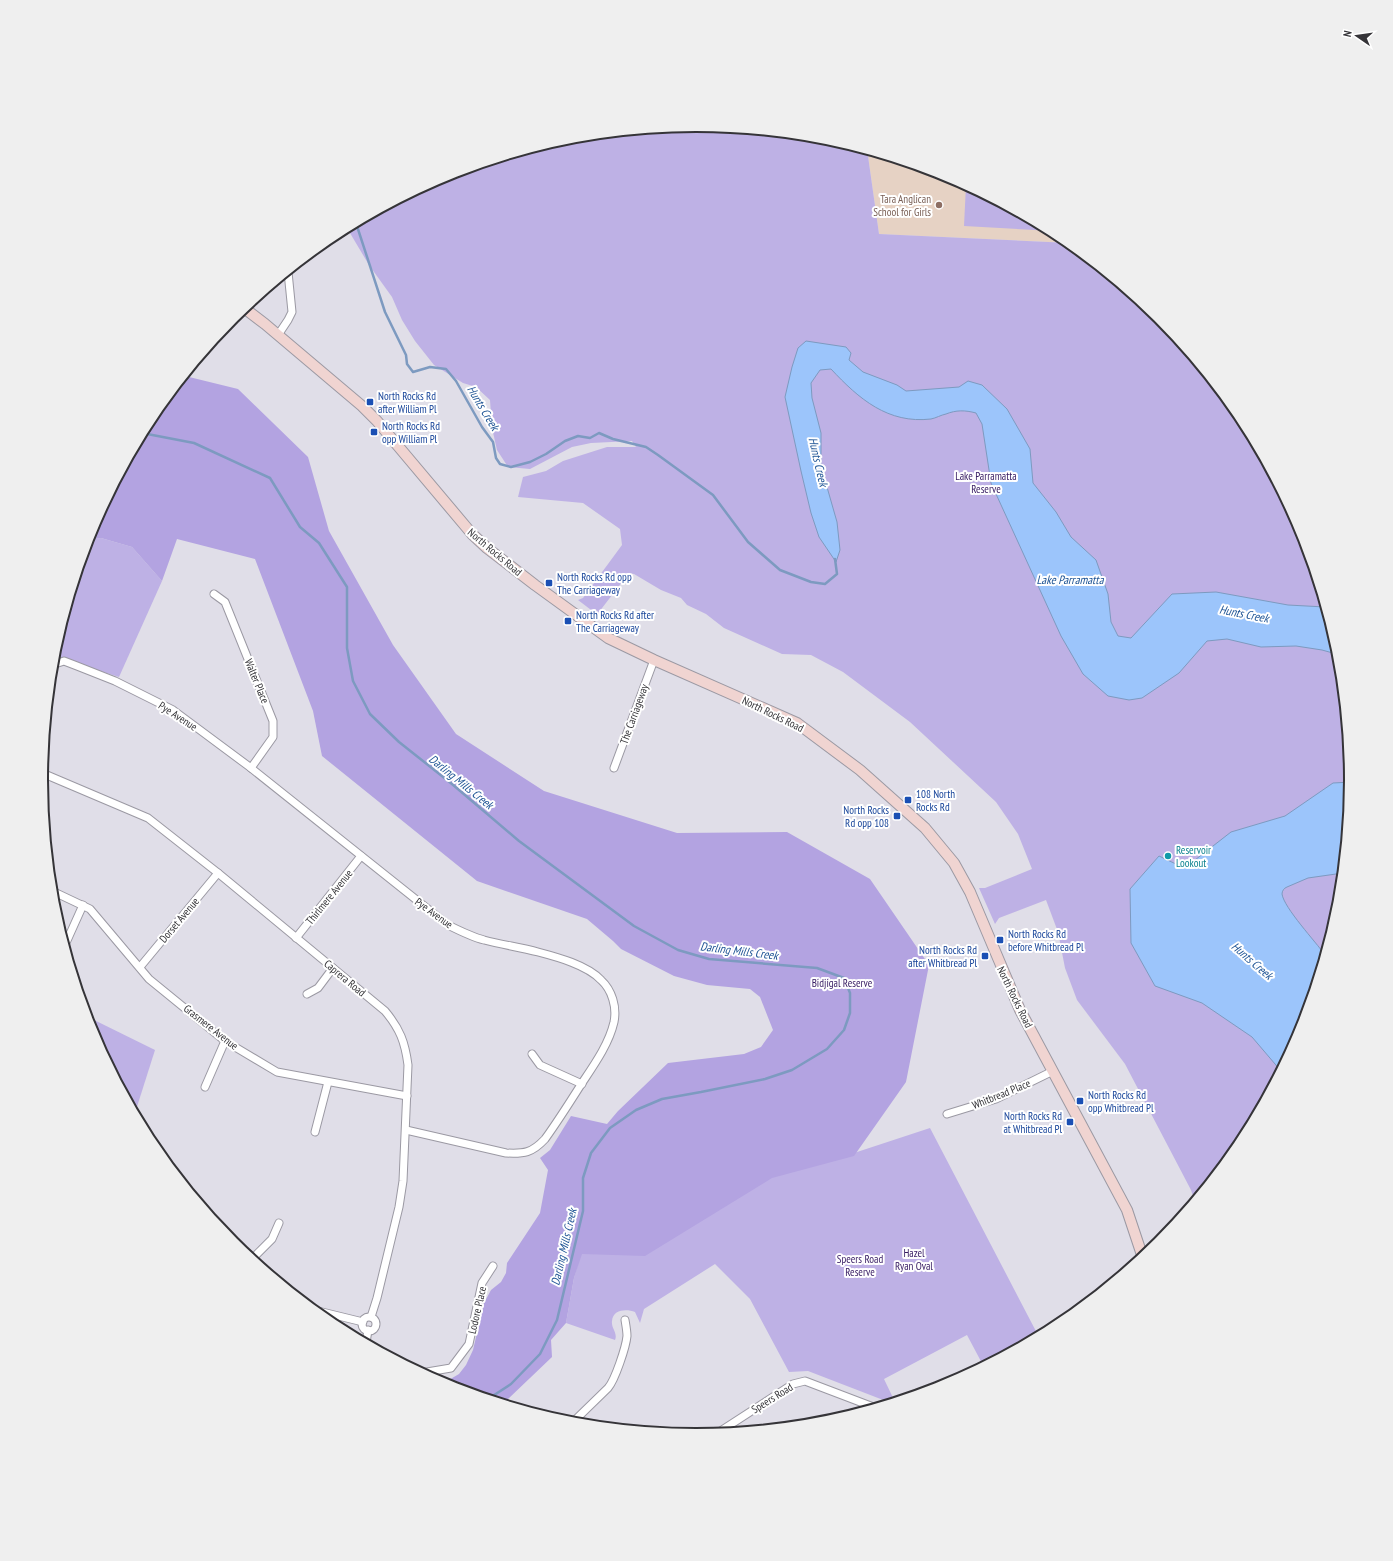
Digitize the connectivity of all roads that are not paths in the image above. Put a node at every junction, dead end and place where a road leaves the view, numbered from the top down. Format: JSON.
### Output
{"nodes":[{"id":1,"x":289,"y":277,"type":"edge"},
{"id":2,"x":249,"y":312,"type":"edge"},
{"id":3,"x":278,"y":334,"type":"junction"},
{"id":4,"x":214,"y":594,"type":"dead end"},
{"id":5,"x":654,"y":660,"type":"junction"},
{"id":6,"x":59,"y":663,"type":"edge"},
{"id":7,"x":251,"y":768,"type":"junction"},
{"id":8,"x":614,"y":768,"type":"dead end"},
{"id":9,"x":48,"y":776,"type":"edge"},
{"id":10,"x":361,"y":856,"type":"junction"},
{"id":11,"x":218,"y":873,"type":"junction"},
{"id":12,"x":58,"y":894,"type":"edge"},
{"id":13,"x":83,"y":905,"type":"junction"},
{"id":14,"x":296,"y":938,"type":"junction"},
{"id":15,"x":68,"y":939,"type":"edge"},
{"id":16,"x":140,"y":967,"type":"junction"},
{"id":17,"x":334,"y":968,"type":"junction"},
{"id":18,"x":307,"y":994,"type":"dead end"},
{"id":19,"x":225,"y":1041,"type":"junction"},
{"id":20,"x":532,"y":1054,"type":"dead end"},
{"id":21,"x":1054,"y":1071,"type":"junction"},
{"id":22,"x":328,"y":1082,"type":"junction"},
{"id":23,"x":582,"y":1084,"type":"junction"},
{"id":24,"x":205,"y":1087,"type":"dead end"},
{"id":25,"x":407,"y":1096,"type":"junction"},
{"id":26,"x":947,"y":1114,"type":"dead end"},
{"id":27,"x":406,"y":1130,"type":"junction"},
{"id":28,"x":315,"y":1132,"type":"dead end"},
{"id":29,"x":279,"y":1223,"type":"dead end"},
{"id":30,"x":1141,"y":1252,"type":"edge"},
{"id":31,"x":256,"y":1255,"type":"edge"},
{"id":32,"x":492,"y":1266,"type":"dead end"},
{"id":33,"x":327,"y":1313,"type":"edge"},
{"id":34,"x":371,"y":1317,"type":"junction"},
{"id":35,"x":625,"y":1320,"type":"dead end"},
{"id":36,"x":363,"y":1322,"type":"junction"},
{"id":37,"x":368,"y":1330,"type":"junction"},
{"id":38,"x":367,"y":1339,"type":"edge"},
{"id":39,"x":430,"y":1371,"type":"edge"},
{"id":40,"x":869,"y":1405,"type":"edge"},
{"id":41,"x":577,"y":1418,"type":"edge"},
{"id":42,"x":725,"y":1428,"type":"edge"}],
"edges":[{"from":1,"to":3,"type":"street"},
{"from":2,"to":3,"type":"main road","name":"North Rocks Road"},
{"from":3,"to":5,"type":"main road","name":"North Rocks Road"},
{"from":4,"to":7,"type":"street","name":"Walter Place"},
{"from":5,"to":8,"type":"street","name":"The Carriageway"},
{"from":5,"to":21,"type":"main road","name":"North Rocks Road"},
{"from":6,"to":7,"type":"street","name":"Pye Avenue"},
{"from":7,"to":10,"type":"street","name":"Pye Avenue"},
{"from":9,"to":11,"type":"street","name":"Caprera Road"},
{"from":10,"to":14,"type":"street","name":"Thirlmere Avenue"},
{"from":10,"to":23,"type":"street","name":"Pye Avenue"},
{"from":11,"to":14,"type":"street","name":"Caprera Road"},
{"from":11,"to":16,"type":"street","name":"Dorset Avenue"},
{"from":12,"to":13,"type":"street","name":"Grasmere Avenue"},
{"from":13,"to":15,"type":"street"},
{"from":13,"to":16,"type":"street","name":"Grasmere Avenue"},
{"from":14,"to":17,"type":"street","name":"Caprera Road"},
{"from":16,"to":19,"type":"street","name":"Grasmere Avenue"},
{"from":17,"to":18,"type":"street"},
{"from":17,"to":25,"type":"street","name":"Caprera Road"},
{"from":19,"to":22,"type":"street","name":"Grasmere Avenue"},
{"from":19,"to":24,"type":"street"},
{"from":20,"to":23,"type":"street"},
{"from":21,"to":26,"type":"street","name":"Whitbread Place"},
{"from":21,"to":30,"type":"main road","name":"North Rocks Road"},
{"from":22,"to":25,"type":"street","name":"Grasmere Avenue"},
{"from":22,"to":28,"type":"street"},
{"from":23,"to":27,"type":"street","name":"Pye Avenue"},
{"from":25,"to":27,"type":"street","name":"Caprera Road"},
{"from":27,"to":34,"type":"street","name":"Caprera Road"},
{"from":29,"to":31,"type":"street"},
{"from":32,"to":39,"type":"street","name":"Lodore Place"},
{"from":33,"to":36,"type":"street"},
{"from":34,"to":36,"type":"street"},
{"from":34,"to":37,"type":"street"},
{"from":35,"to":41,"type":"street"},
{"from":36,"to":37,"type":"street"},
{"from":37,"to":38,"type":"street"},
{"from":40,"to":42,"type":"street","name":"Speers Road"}]}
